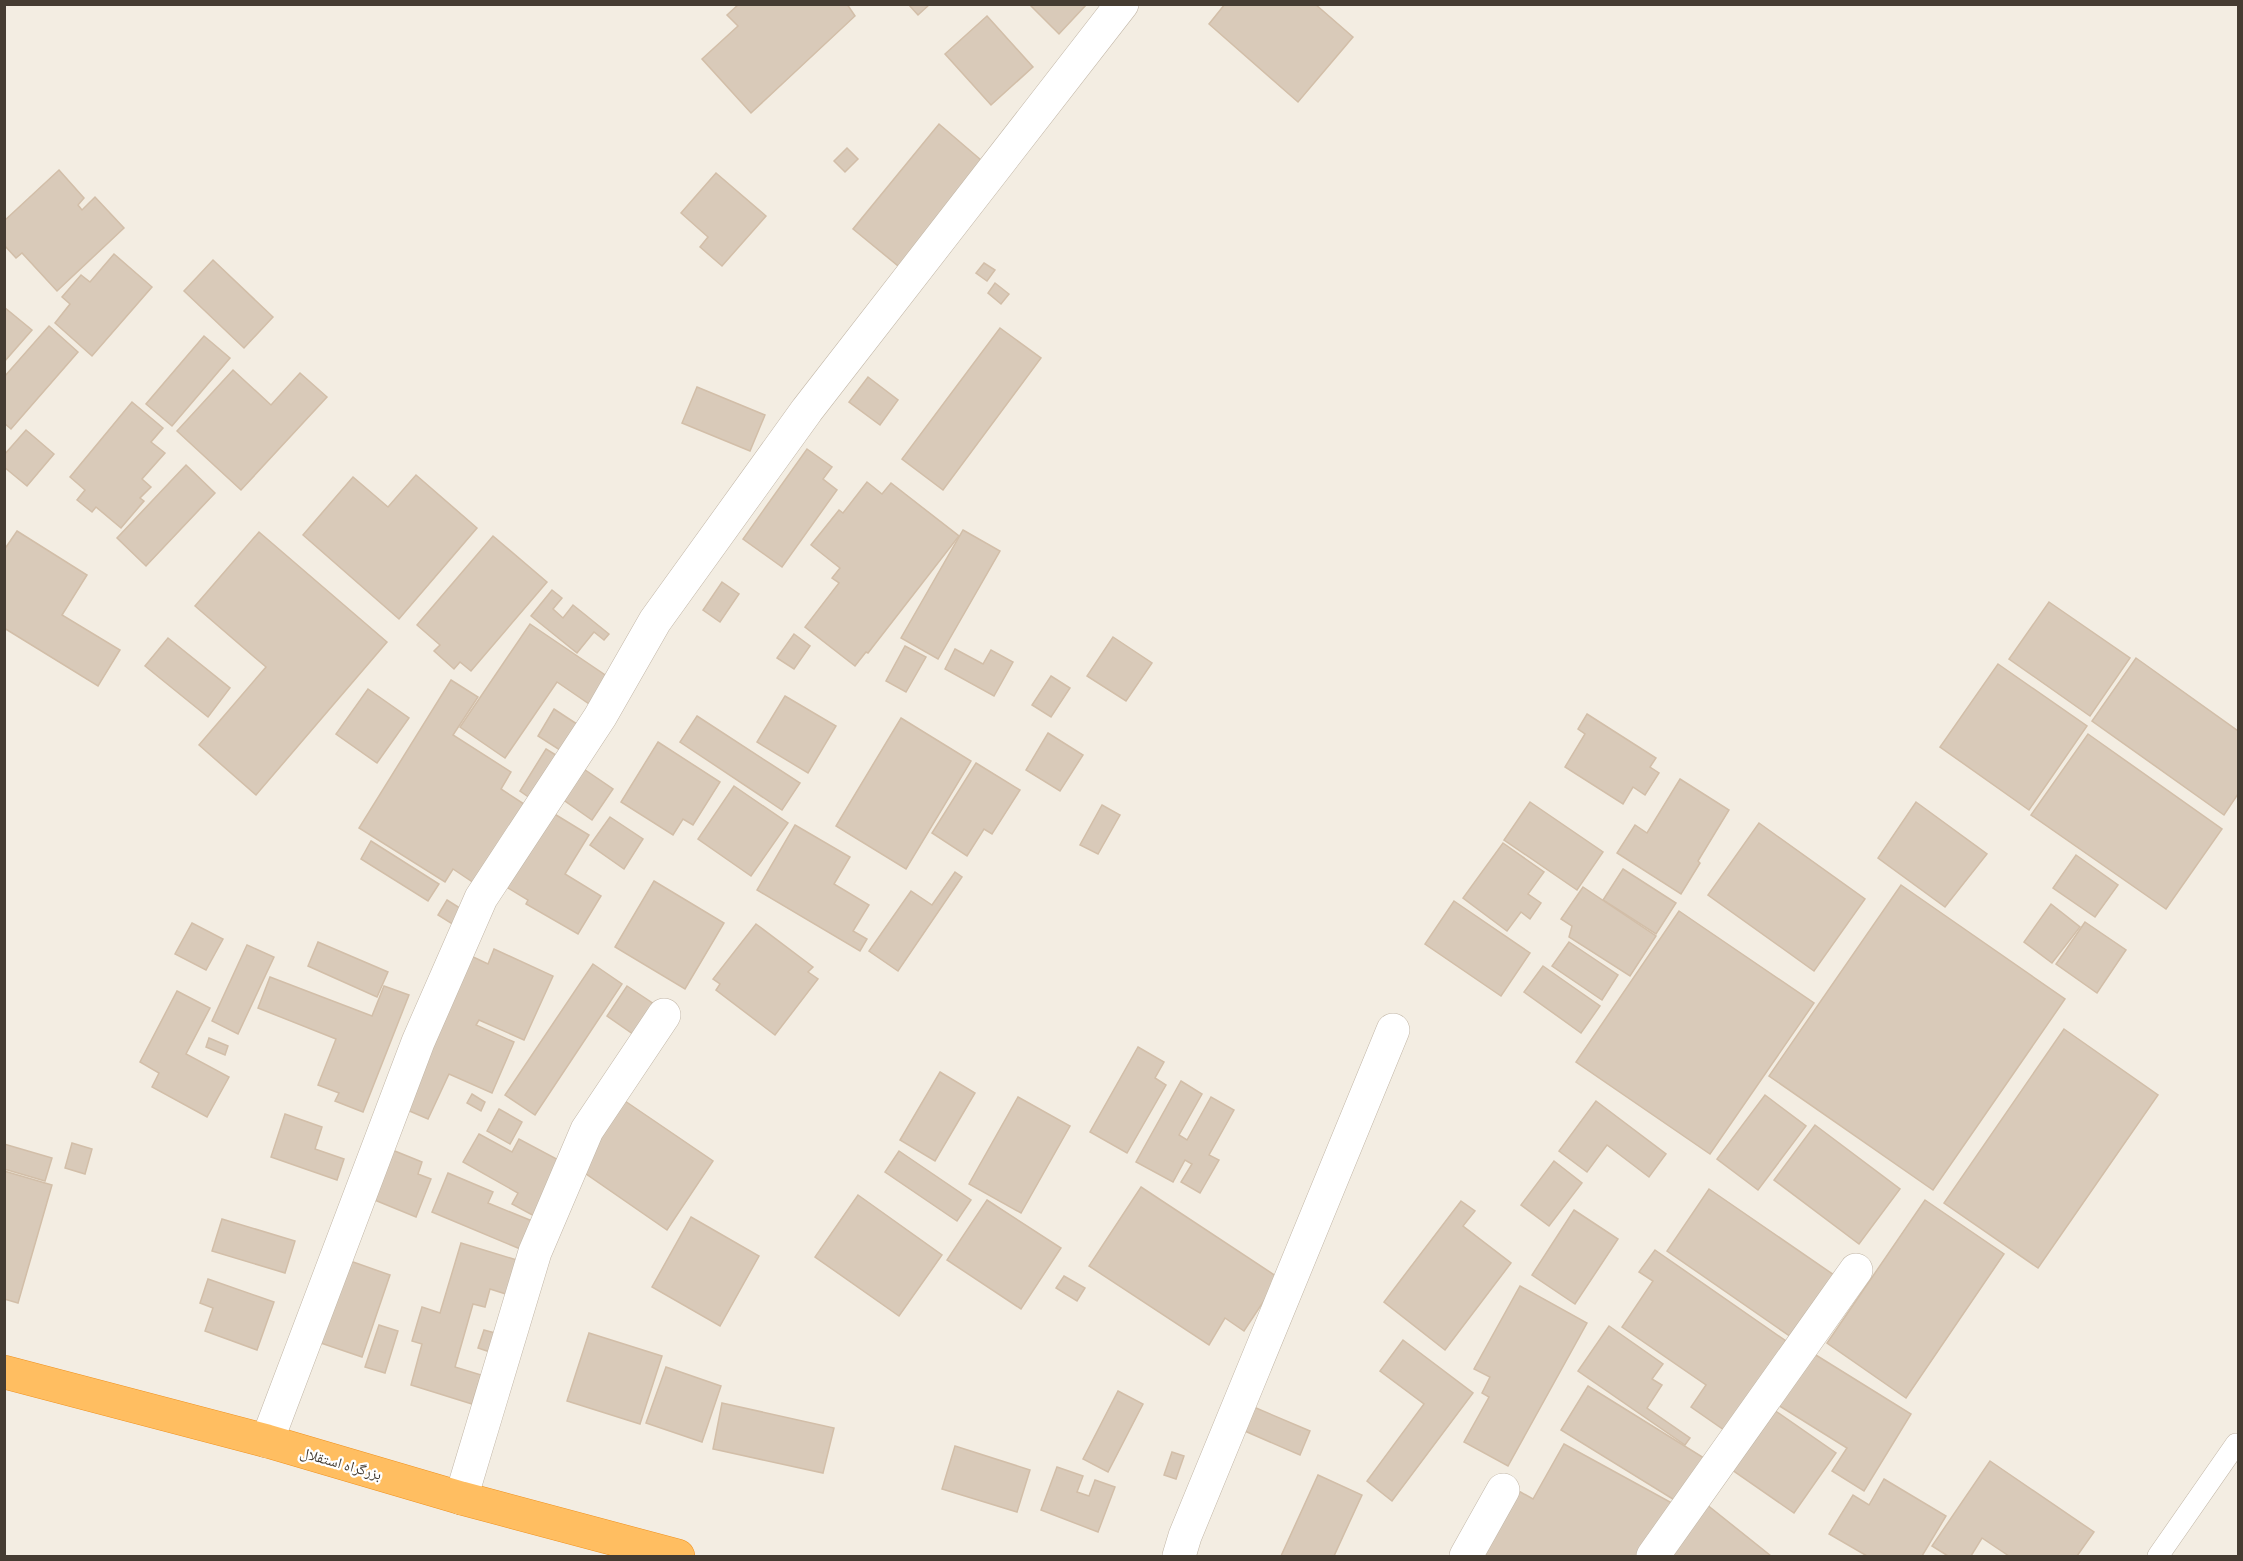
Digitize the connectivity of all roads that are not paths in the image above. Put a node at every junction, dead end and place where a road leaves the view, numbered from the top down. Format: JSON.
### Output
{"nodes":[{"id":1,"x":1122,"y":4,"type":"edge"},
{"id":2,"x":664,"y":1015,"type":"dead end"},
{"id":3,"x":1393,"y":1030,"type":"dead end"},
{"id":4,"x":1856,"y":1270,"type":"dead end"},
{"id":5,"x":4,"y":1372,"type":"edge"},
{"id":6,"x":267,"y":1442,"type":"junction"},
{"id":7,"x":2238,"y":1445,"type":"edge"},
{"id":8,"x":1503,"y":1490,"type":"dead end"},
{"id":9,"x":461,"y":1498,"type":"junction"},
{"id":10,"x":678,"y":1557,"type":"edge"},
{"id":11,"x":1179,"y":1557,"type":"edge"},
{"id":12,"x":1466,"y":1557,"type":"edge"},
{"id":13,"x":1653,"y":1557,"type":"edge"},
{"id":14,"x":2158,"y":1557,"type":"edge"}],
"edges":[{"from":1,"to":6,"type":"street"},
{"from":2,"to":9,"type":"street"},
{"from":3,"to":11,"type":"street"},
{"from":4,"to":13,"type":"street"},
{"from":5,"to":6,"type":"highway","name":"بزرگراه استقلال"},
{"from":6,"to":9,"type":"highway","name":"بزرگراه استقلال"},
{"from":7,"to":14,"type":"lane"},
{"from":8,"to":12,"type":"street"},
{"from":9,"to":10,"type":"highway","name":"بزرگراه استقلال"}]}
